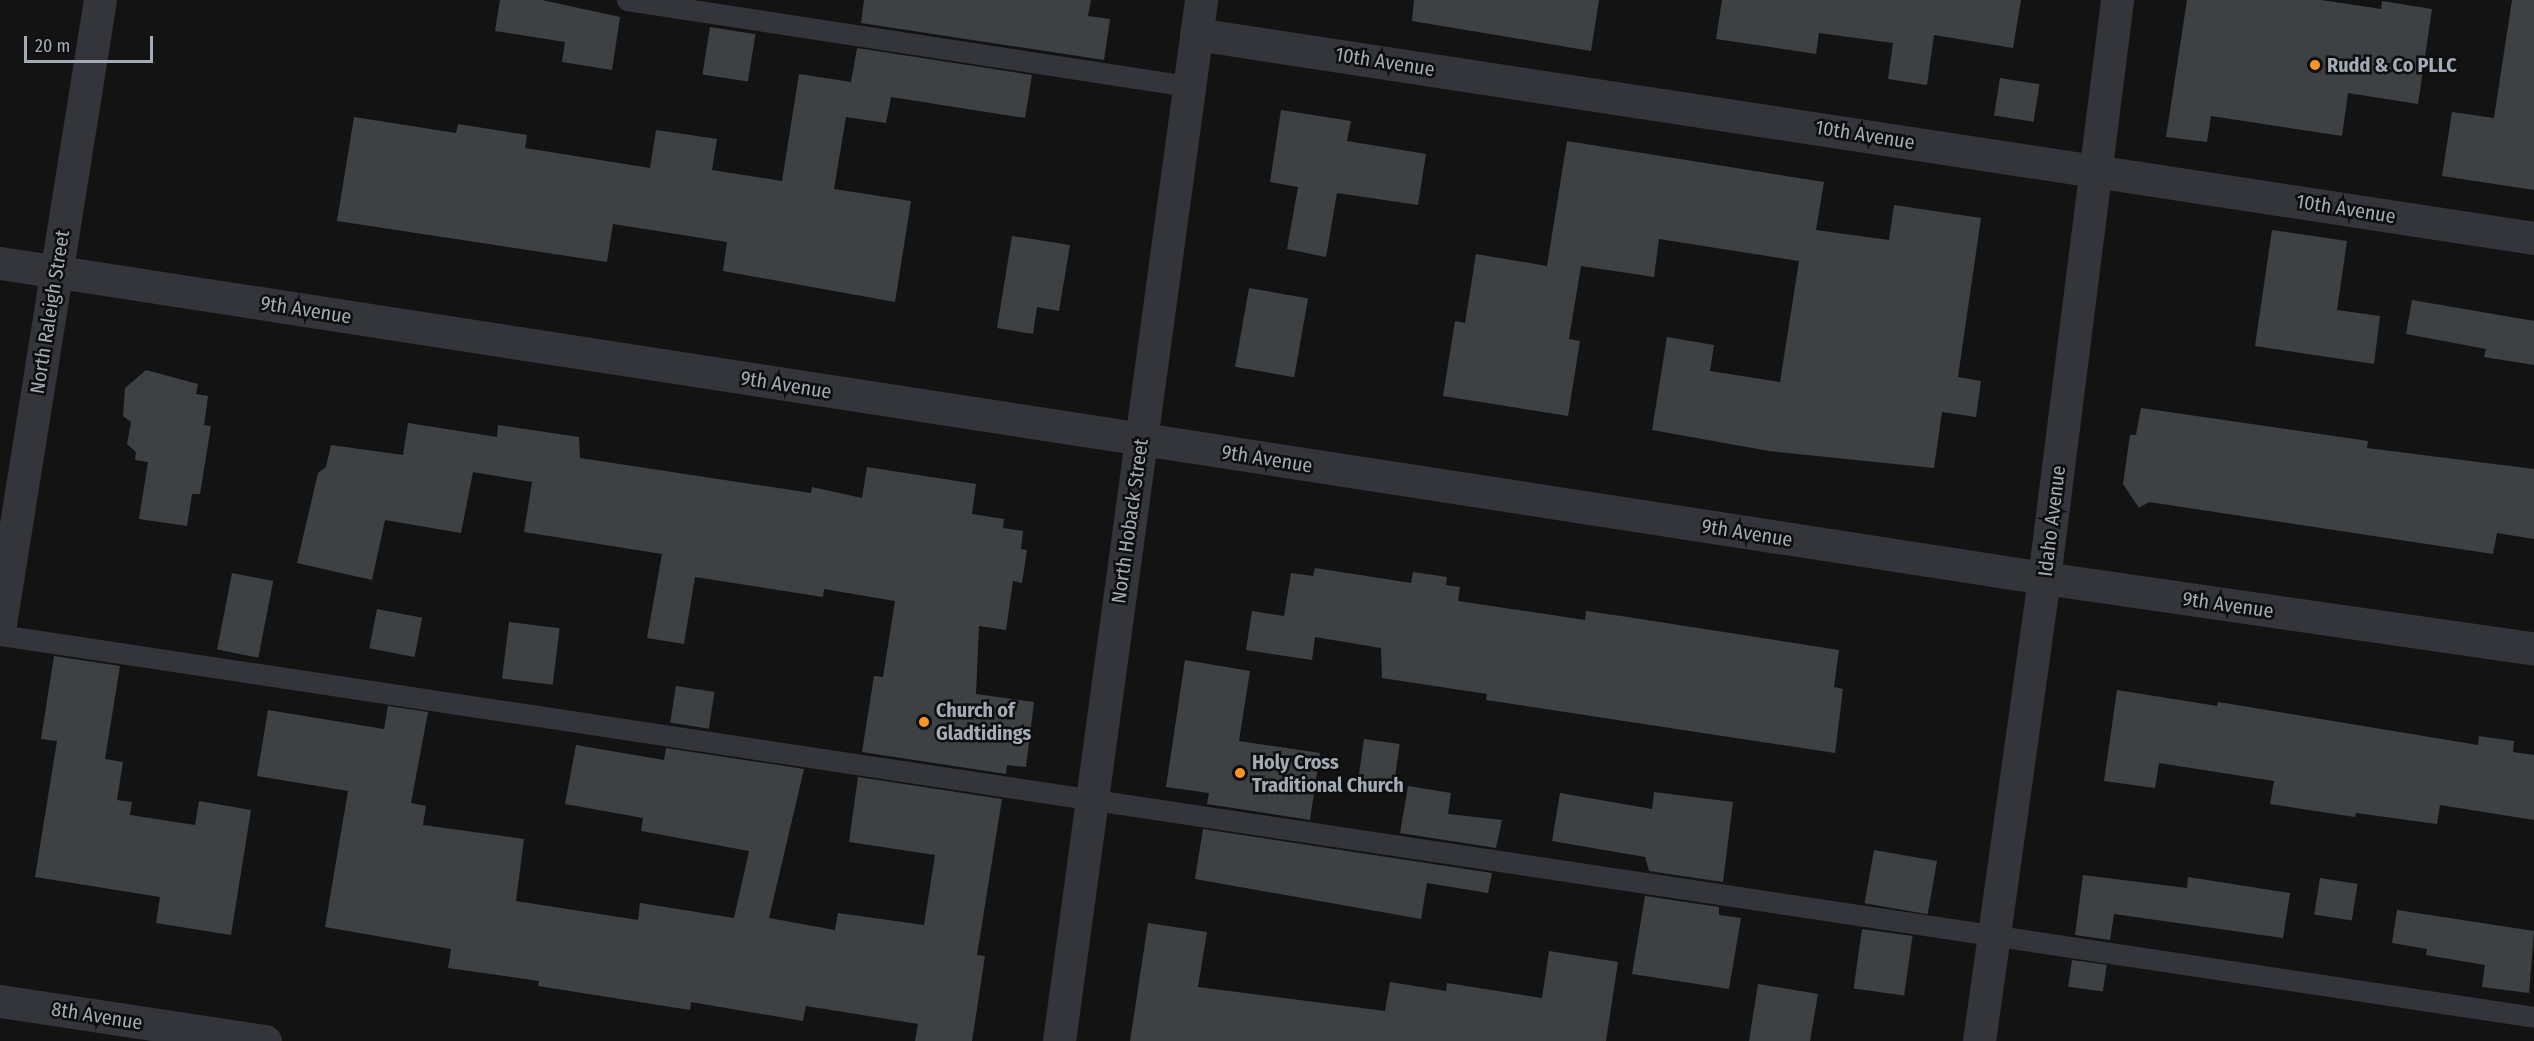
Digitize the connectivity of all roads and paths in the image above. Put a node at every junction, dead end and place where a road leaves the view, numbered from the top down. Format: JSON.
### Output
{"nodes":[{"id":1,"x":100,"y":0,"type":"edge"},
{"id":2,"x":627,"y":0,"type":"edge"},
{"id":3,"x":1201,"y":0,"type":"edge"},
{"id":4,"x":2116,"y":0,"type":"edge"},
{"id":5,"x":1196,"y":34,"type":"junction"},
{"id":6,"x":1188,"y":86,"type":"junction"},
{"id":7,"x":2097,"y":171,"type":"junction"},
{"id":8,"x":2534,"y":238,"type":"edge"},
{"id":9,"x":0,"y":263,"type":"edge"},
{"id":10,"x":57,"y":272,"type":"junction"},
{"id":11,"x":1141,"y":440,"type":"junction"},
{"id":12,"x":2044,"y":578,"type":"junction"},
{"id":13,"x":0,"y":624,"type":"edge"},
{"id":14,"x":0,"y":635,"type":"edge"},
{"id":15,"x":2534,"y":649,"type":"edge"},
{"id":16,"x":1091,"y":803,"type":"junction"},
{"id":17,"x":1994,"y":939,"type":"junction"},
{"id":18,"x":0,"y":1001,"type":"edge"},
{"id":19,"x":2534,"y":1017,"type":"edge"},
{"id":20,"x":265,"y":1041,"type":"edge"},
{"id":21,"x":1059,"y":1041,"type":"edge"},
{"id":22,"x":1979,"y":1041,"type":"edge"}],
"edges":[{"from":1,"to":10,"type":"street","name":"North Raleigh Street"},
{"from":2,"to":6,"type":"lane"},
{"from":3,"to":5,"type":"street","name":"North Hoback Street"},
{"from":4,"to":7,"type":"street","name":"Idaho Avenue"},
{"from":5,"to":6,"type":"street","name":"North Hoback Street"},
{"from":5,"to":7,"type":"street","name":"10th Avenue"},
{"from":6,"to":11,"type":"street","name":"North Hoback Street"},
{"from":7,"to":8,"type":"street","name":"10th Avenue"},
{"from":7,"to":12,"type":"street","name":"Idaho Avenue"},
{"from":9,"to":10,"type":"street","name":"9th Avenue"},
{"from":10,"to":11,"type":"street","name":"9th Avenue"},
{"from":10,"to":13,"type":"street","name":"North Raleigh Street"},
{"from":11,"to":12,"type":"street","name":"9th Avenue"},
{"from":11,"to":16,"type":"street","name":"North Hoback Street"},
{"from":12,"to":15,"type":"street","name":"9th Avenue"},
{"from":12,"to":17,"type":"street","name":"Idaho Avenue"},
{"from":14,"to":16,"type":"lane"},
{"from":16,"to":17,"type":"lane"},
{"from":16,"to":21,"type":"street","name":"North Hoback Street"},
{"from":17,"to":19,"type":"lane"},
{"from":17,"to":22,"type":"street","name":"Idaho Avenue"},
{"from":18,"to":20,"type":"street","name":"8th Avenue"}]}
